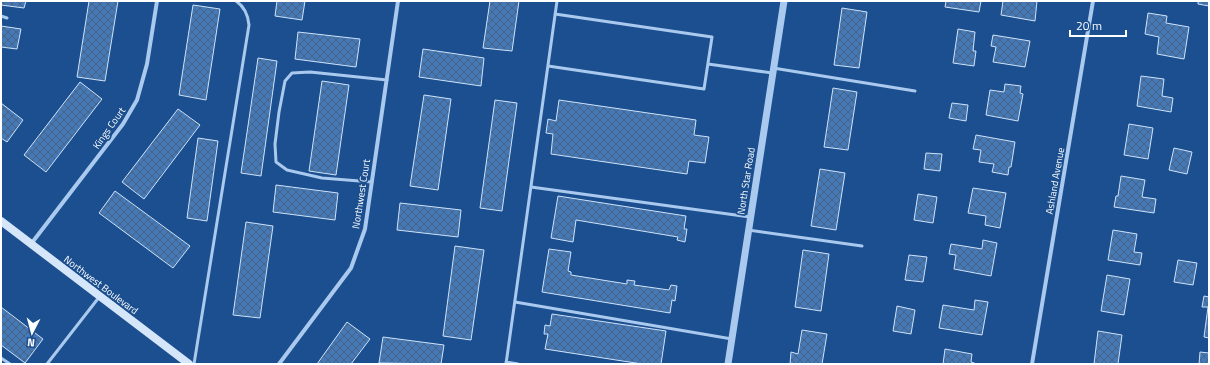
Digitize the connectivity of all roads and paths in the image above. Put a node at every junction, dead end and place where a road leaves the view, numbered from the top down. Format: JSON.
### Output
{"nodes":[{"id":1,"x":157,"y":1,"type":"edge"},
{"id":2,"x":236,"y":1,"type":"edge"},
{"id":3,"x":398,"y":1,"type":"edge"},
{"id":4,"x":557,"y":1,"type":"edge"},
{"id":5,"x":784,"y":1,"type":"edge"},
{"id":6,"x":1093,"y":1,"type":"edge"},
{"id":7,"x":556,"y":14,"type":"junction"},
{"id":8,"x":1,"y":16,"type":"edge"},
{"id":9,"x":8,"y":18,"type":"dead end"},
{"id":10,"x":708,"y":64,"type":"junction"},
{"id":11,"x":548,"y":66,"type":"junction"},
{"id":12,"x":773,"y":70,"type":"junction"},
{"id":13,"x":387,"y":80,"type":"junction"},
{"id":14,"x":915,"y":91,"type":"dead end"},
{"id":15,"x":372,"y":182,"type":"junction"},
{"id":16,"x":531,"y":187,"type":"junction"},
{"id":17,"x":750,"y":217,"type":"junction"},
{"id":18,"x":1,"y":221,"type":"edge"},
{"id":19,"x":748,"y":230,"type":"junction"},
{"id":20,"x":31,"y":244,"type":"junction"},
{"id":21,"x":862,"y":246,"type":"dead end"},
{"id":22,"x":100,"y":296,"type":"junction"},
{"id":23,"x":515,"y":302,"type":"junction"},
{"id":24,"x":732,"y":339,"type":"junction"},
{"id":25,"x":1,"y":358,"type":"edge"},
{"id":26,"x":185,"y":363,"type":"edge"},
{"id":27,"x":506,"y":363,"type":"edge"},
{"id":28,"x":10,"y":364,"type":"edge"},
{"id":29,"x":46,"y":364,"type":"edge"},
{"id":30,"x":194,"y":364,"type":"edge"},
{"id":31,"x":279,"y":364,"type":"edge"},
{"id":32,"x":518,"y":364,"type":"edge"},
{"id":33,"x":728,"y":364,"type":"edge"},
{"id":34,"x":1032,"y":364,"type":"edge"}],
"edges":[{"from":1,"to":20,"type":"street","name":"Kings Court"},
{"from":2,"to":30,"type":"lane"},
{"from":3,"to":13,"type":"street","name":"Northwest Court"},
{"from":4,"to":7,"type":"lane"},
{"from":5,"to":12,"type":"street","name":"North Star Road"},
{"from":6,"to":34,"type":"street","name":"Ashland Avenue"},
{"from":7,"to":10,"type":"lane"},
{"from":7,"to":11,"type":"lane"},
{"from":8,"to":9,"type":"lane"},
{"from":10,"to":11,"type":"lane"},
{"from":10,"to":12,"type":"lane"},
{"from":11,"to":16,"type":"lane"},
{"from":12,"to":14,"type":"lane"},
{"from":12,"to":17,"type":"street","name":"North Star Road"},
{"from":13,"to":15,"type":"street","name":"Northwest Court"},
{"from":13,"to":15,"type":"lane"},
{"from":15,"to":31,"type":"street","name":"Northwest Court"},
{"from":16,"to":17,"type":"lane"},
{"from":16,"to":23,"type":"lane"},
{"from":17,"to":19,"type":"street","name":"North Star Road"},
{"from":18,"to":20,"type":"main road","name":"Northwest Boulevard"},
{"from":19,"to":21,"type":"lane"},
{"from":19,"to":24,"type":"street","name":"North Star Road"},
{"from":20,"to":22,"type":"main road","name":"Northwest Boulevard"},
{"from":22,"to":26,"type":"main road","name":"Northwest Boulevard"},
{"from":22,"to":29,"type":"lane"},
{"from":23,"to":24,"type":"lane"},
{"from":23,"to":27,"type":"lane"},
{"from":24,"to":33,"type":"street","name":"North Star Road"},
{"from":25,"to":28,"type":"lane"},
{"from":27,"to":32,"type":"lane"}]}
